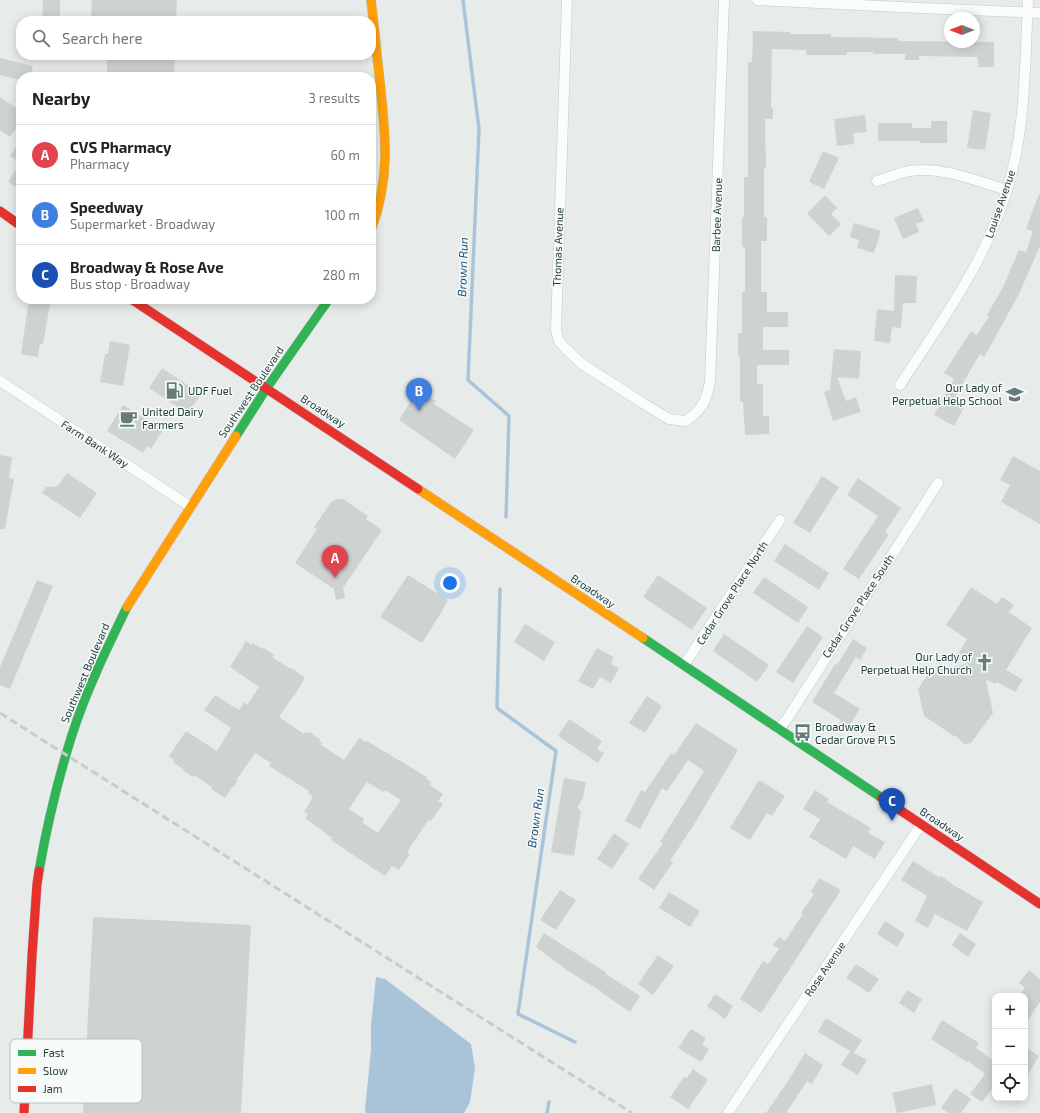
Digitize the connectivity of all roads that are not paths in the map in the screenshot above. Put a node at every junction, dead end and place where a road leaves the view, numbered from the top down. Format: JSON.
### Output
{"nodes":[{"id":1,"x":371,"y":0,"type":"edge"},
{"id":2,"x":567,"y":0,"type":"edge"},
{"id":3,"x":724,"y":0,"type":"edge"},
{"id":4,"x":757,"y":0,"type":"edge"},
{"id":5,"x":1028,"y":0,"type":"edge"},
{"id":6,"x":884,"y":3,"type":"edge"},
{"id":7,"x":1027,"y":12,"type":"junction"},
{"id":8,"x":1040,"y":13,"type":"edge"},
{"id":9,"x":373,"y":16,"type":"edge"},
{"id":10,"x":376,"y":47,"type":"edge"},
{"id":11,"x":877,"y":181,"type":"dead end"},
{"id":12,"x":1007,"y":190,"type":"junction"},
{"id":13,"x":0,"y":212,"type":"edge"},
{"id":14,"x":376,"y":215,"type":"edge"},
{"id":15,"x":16,"y":223,"type":"edge"},
{"id":16,"x":138,"y":304,"type":"edge"},
{"id":17,"x":326,"y":304,"type":"edge"},
{"id":18,"x":0,"y":381,"type":"edge"},
{"id":19,"x":900,"y":385,"type":"dead end"},
{"id":20,"x":266,"y":389,"type":"junction"},
{"id":21,"x":686,"y":421,"type":"joint"},
{"id":22,"x":938,"y":483,"type":"dead end"},
{"id":23,"x":190,"y":507,"type":"junction"},
{"id":24,"x":780,"y":520,"type":"dead end"},
{"id":25,"x":684,"y":665,"type":"junction"},
{"id":26,"x":778,"y":729,"type":"junction"},
{"id":27,"x":921,"y":825,"type":"junction"},
{"id":28,"x":1040,"y":904,"type":"edge"},
{"id":29,"x":28,"y":1039,"type":"edge"},
{"id":30,"x":25,"y":1103,"type":"edge"},
{"id":31,"x":24,"y":1113,"type":"edge"},
{"id":32,"x":728,"y":1113,"type":"edge"}],
"edges":[{"from":1,"to":9,"type":"street"},
{"from":2,"to":21,"type":"street","name":"Thomas Avenue"},
{"from":3,"to":21,"type":"street","name":"Barbee Avenue"},
{"from":4,"to":6,"type":"street"},
{"from":5,"to":7,"type":"street","name":"Louise Avenue"},
{"from":6,"to":7,"type":"street"},
{"from":7,"to":8,"type":"street"},
{"from":7,"to":12,"type":"street","name":"Louise Avenue"},
{"from":10,"to":14,"type":"street"},
{"from":11,"to":12,"type":"street"},
{"from":12,"to":19,"type":"street","name":"Louise Avenue"},
{"from":13,"to":15,"type":"street"},
{"from":16,"to":20,"type":"street","name":"Broadway"},
{"from":17,"to":20,"type":"street","name":"Southwest Boulevard"},
{"from":18,"to":23,"type":"street","name":"Farm Bank Way"},
{"from":20,"to":23,"type":"street","name":"Southwest Boulevard"},
{"from":20,"to":25,"type":"street","name":"Broadway"},
{"from":22,"to":26,"type":"street","name":"Cedar Grove Place South"},
{"from":23,"to":29,"type":"street","name":"Southwest Boulevard"},
{"from":24,"to":25,"type":"street","name":"Cedar Grove Place North"},
{"from":25,"to":26,"type":"street","name":"Broadway"},
{"from":26,"to":27,"type":"street","name":"Broadway"},
{"from":27,"to":28,"type":"street","name":"Broadway"},
{"from":27,"to":32,"type":"street","name":"Rose Avenue"},
{"from":30,"to":31,"type":"street","name":"Southwest Boulevard"}]}
